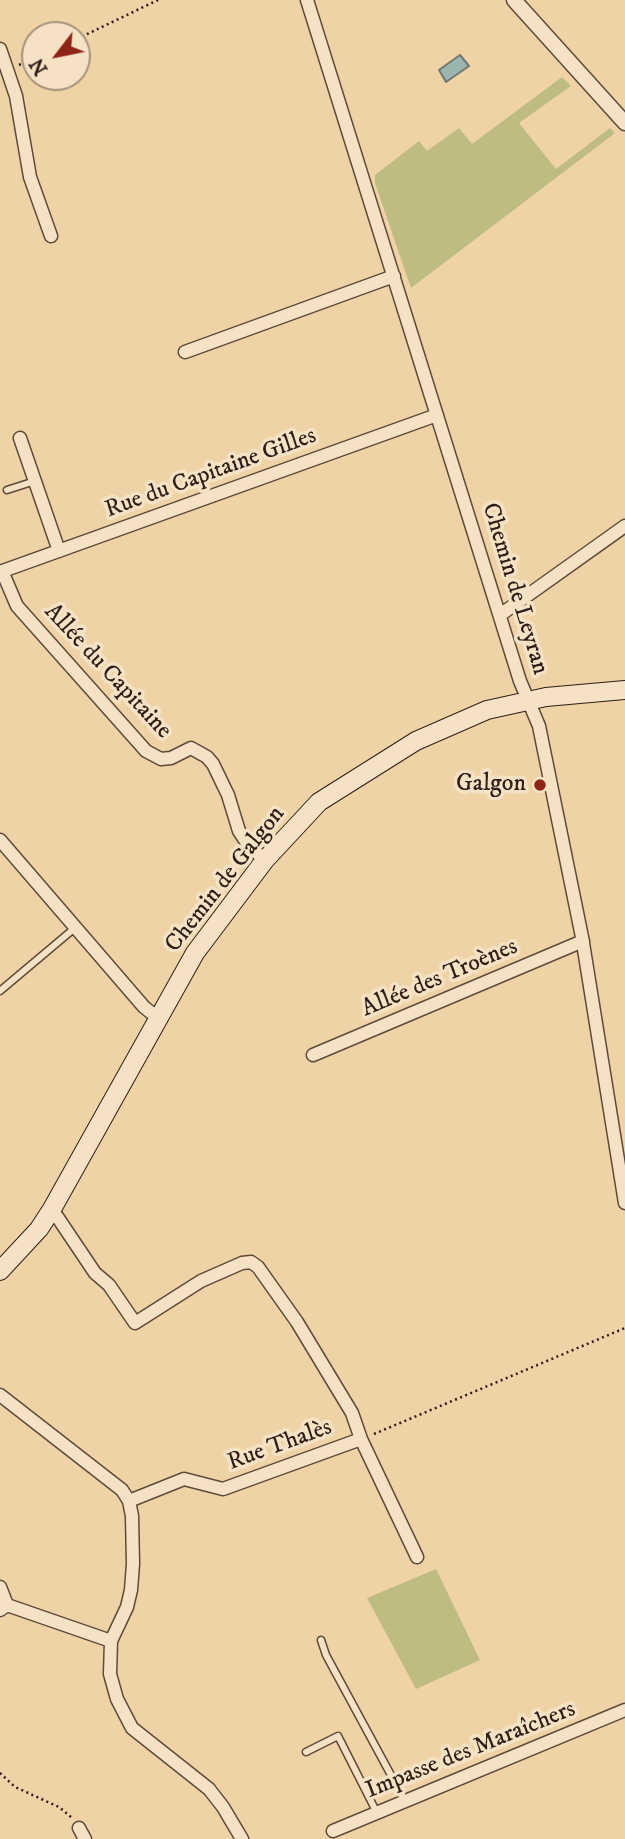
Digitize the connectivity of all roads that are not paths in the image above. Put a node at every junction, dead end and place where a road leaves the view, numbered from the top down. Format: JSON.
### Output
{"nodes":[{"id":1,"x":307,"y":0,"type":"edge"},
{"id":2,"x":514,"y":0,"type":"edge"},
{"id":3,"x":0,"y":49,"type":"edge"},
{"id":4,"x":625,"y":122,"type":"edge"},
{"id":5,"x":51,"y":236,"type":"dead end"},
{"id":6,"x":394,"y":276,"type":"junction"},
{"id":7,"x":184,"y":352,"type":"dead end"},
{"id":8,"x":437,"y":415,"type":"junction"},
{"id":9,"x":20,"y":438,"type":"dead end"},
{"id":10,"x":35,"y":481,"type":"junction"},
{"id":11,"x":7,"y":490,"type":"dead end"},
{"id":12,"x":625,"y":526,"type":"edge"},
{"id":13,"x":59,"y":551,"type":"junction"},
{"id":14,"x":1,"y":571,"type":"edge"},
{"id":15,"x":500,"y":615,"type":"junction"},
{"id":16,"x":625,"y":690,"type":"edge"},
{"id":17,"x":527,"y":700,"type":"junction"},
{"id":18,"x":0,"y":840,"type":"edge"},
{"id":19,"x":265,"y":860,"type":"junction"},
{"id":20,"x":76,"y":927,"type":"junction"},
{"id":21,"x":583,"y":941,"type":"junction"},
{"id":22,"x":0,"y":991,"type":"edge"},
{"id":23,"x":159,"y":1019,"type":"junction"},
{"id":24,"x":313,"y":1055,"type":"dead end"},
{"id":25,"x":620,"y":1148,"type":"edge"},
{"id":26,"x":625,"y":1203,"type":"edge"},
{"id":27,"x":52,"y":1209,"type":"junction"},
{"id":28,"x":0,"y":1270,"type":"edge"},
{"id":29,"x":0,"y":1395,"type":"edge"},
{"id":30,"x":361,"y":1439,"type":"junction"},
{"id":31,"x":129,"y":1501,"type":"junction"},
{"id":32,"x":418,"y":1557,"type":"dead end"},
{"id":33,"x":0,"y":1587,"type":"edge"},
{"id":34,"x":3,"y":1607,"type":"edge"},
{"id":35,"x":321,"y":1640,"type":"dead end"},
{"id":36,"x":111,"y":1641,"type":"junction"},
{"id":37,"x":625,"y":1710,"type":"edge"},
{"id":38,"x":306,"y":1752,"type":"dead end"},
{"id":39,"x":405,"y":1801,"type":"junction"},
{"id":40,"x":377,"y":1813,"type":"junction"},
{"id":41,"x":333,"y":1831,"type":"dead end"},
{"id":42,"x":242,"y":1839,"type":"edge"}],
"edges":[{"from":1,"to":6,"type":"street","name":"Chemin de Leyran"},
{"from":2,"to":4,"type":"street"},
{"from":3,"to":5,"type":"street"},
{"from":6,"to":7,"type":"street"},
{"from":6,"to":8,"type":"street","name":"Chemin de Leyran"},
{"from":8,"to":13,"type":"street","name":"Rue du Capitaine Gilles"},
{"from":8,"to":15,"type":"street","name":"Chemin de Leyran"},
{"from":9,"to":10,"type":"street"},
{"from":10,"to":11,"type":"lane"},
{"from":10,"to":13,"type":"street"},
{"from":12,"to":15,"type":"street"},
{"from":13,"to":14,"type":"street","name":"Rue du Capitaine Gilles"},
{"from":14,"to":19,"type":"street","name":"Allée du Capitaine"},
{"from":15,"to":17,"type":"street","name":"Chemin de Leyran"},
{"from":16,"to":17,"type":"main road","name":"Chemin de Galgon"},
{"from":17,"to":19,"type":"main road","name":"Chemin de Galgon"},
{"from":17,"to":21,"type":"street","name":"Chemin de Leyran"},
{"from":18,"to":20,"type":"street"},
{"from":19,"to":23,"type":"main road","name":"Chemin de Galgon"},
{"from":20,"to":22,"type":"lane"},
{"from":20,"to":23,"type":"street"},
{"from":21,"to":24,"type":"street","name":"Allée des Troènes"},
{"from":21,"to":25,"type":"street","name":"Chemin de Leyran"},
{"from":23,"to":27,"type":"main road","name":"Chemin de Galgon"},
{"from":25,"to":26,"type":"street","name":"Chemin de Leyran"},
{"from":27,"to":28,"type":"main road","name":"Chemin de Galgon"},
{"from":27,"to":30,"type":"street"},
{"from":29,"to":31,"type":"street"},
{"from":30,"to":31,"type":"street","name":"Rue Thalès"},
{"from":30,"to":32,"type":"street","name":"Rue Thalès"},
{"from":31,"to":36,"type":"street"},
{"from":33,"to":34,"type":"street"},
{"from":34,"to":36,"type":"street"},
{"from":35,"to":39,"type":"lane"},
{"from":36,"to":42,"type":"street"},
{"from":37,"to":39,"type":"street","name":"Impasse des Maraîchers"},
{"from":38,"to":40,"type":"lane"},
{"from":39,"to":40,"type":"street","name":"Impasse des Maraîchers"},
{"from":40,"to":41,"type":"street","name":"Impasse des Maraîchers"}]}
